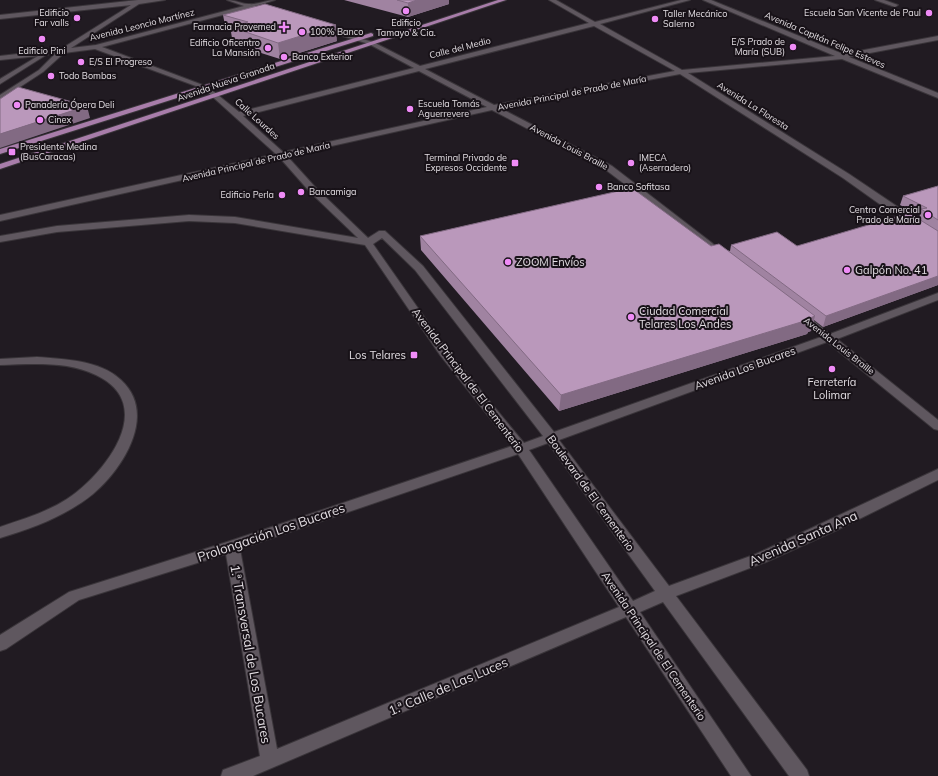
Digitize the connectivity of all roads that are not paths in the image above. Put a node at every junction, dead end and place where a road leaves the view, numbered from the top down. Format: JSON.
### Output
{"nodes":[{"id":1,"x":131,"y":0,"type":"edge"},
{"id":2,"x":162,"y":0,"type":"edge"},
{"id":3,"x":230,"y":0,"type":"edge"},
{"id":4,"x":272,"y":0,"type":"edge"},
{"id":5,"x":503,"y":0,"type":"edge"},
{"id":6,"x":552,"y":0,"type":"edge"},
{"id":7,"x":686,"y":0,"type":"edge"},
{"id":8,"x":706,"y":0,"type":"edge"},
{"id":9,"x":878,"y":0,"type":"edge"},
{"id":10,"x":140,"y":1,"type":"edge"},
{"id":11,"x":125,"y":4,"type":"junction"},
{"id":12,"x":896,"y":5,"type":"dead end"},
{"id":13,"x":249,"y":6,"type":"junction"},
{"id":14,"x":279,"y":15,"type":"edge"},
{"id":15,"x":0,"y":17,"type":"edge"},
{"id":16,"x":594,"y":24,"type":"junction"},
{"id":17,"x":315,"y":26,"type":"edge"},
{"id":18,"x":380,"y":32,"type":"dead end"},
{"id":19,"x":76,"y":35,"type":"junction"},
{"id":20,"x":938,"y":38,"type":"edge"},
{"id":21,"x":358,"y":39,"type":"junction"},
{"id":22,"x":371,"y":43,"type":"junction"},
{"id":23,"x":96,"y":47,"type":"junction"},
{"id":24,"x":62,"y":51,"type":"junction"},
{"id":25,"x":47,"y":53,"type":"junction"},
{"id":26,"x":840,"y":57,"type":"junction"},
{"id":27,"x":0,"y":58,"type":"edge"},
{"id":28,"x":417,"y":69,"type":"junction"},
{"id":29,"x":680,"y":72,"type":"junction"},
{"id":30,"x":0,"y":82,"type":"edge"},
{"id":31,"x":206,"y":88,"type":"junction"},
{"id":32,"x":0,"y":90,"type":"edge"},
{"id":33,"x":215,"y":96,"type":"junction"},
{"id":34,"x":938,"y":96,"type":"edge"},
{"id":35,"x":0,"y":98,"type":"edge"},
{"id":36,"x":494,"y":107,"type":"junction"},
{"id":37,"x":238,"y":115,"type":"junction"},
{"id":38,"x":0,"y":152,"type":"edge"},
{"id":39,"x":283,"y":156,"type":"junction"},
{"id":40,"x":0,"y":167,"type":"edge"},
{"id":41,"x":45,"y":208,"type":"junction"},
{"id":42,"x":0,"y":218,"type":"edge"},
{"id":43,"x":36,"y":233,"type":"junction"},
{"id":44,"x":938,"y":238,"type":"edge"},
{"id":45,"x":0,"y":239,"type":"edge"},
{"id":46,"x":368,"y":243,"type":"junction"},
{"id":47,"x":720,"y":253,"type":"edge"},
{"id":48,"x":938,"y":296,"type":"edge"},
{"id":49,"x":794,"y":310,"type":"edge"},
{"id":50,"x":830,"y":338,"type":"junction"},
{"id":51,"x":0,"y":362,"type":"edge"},
{"id":52,"x":938,"y":426,"type":"edge"},
{"id":53,"x":551,"y":438,"type":"junction"},
{"id":54,"x":520,"y":447,"type":"junction"},
{"id":55,"x":938,"y":474,"type":"edge"},
{"id":56,"x":0,"y":533,"type":"edge"},
{"id":57,"x":232,"y":546,"type":"junction"},
{"id":58,"x":665,"y":594,"type":"junction"},
{"id":59,"x":629,"y":609,"type":"junction"},
{"id":60,"x":0,"y":644,"type":"edge"},
{"id":61,"x":270,"y":761,"type":"junction"},
{"id":62,"x":230,"y":776,"type":"edge"},
{"id":63,"x":742,"y":776,"type":"edge"},
{"id":64,"x":800,"y":776,"type":"edge"}],
"edges":[{"from":1,"to":11,"type":"street"},
{"from":2,"to":10,"type":"street"},
{"from":3,"to":13,"type":"street"},
{"from":4,"to":13,"type":"street","name":"Avenida Leoncio Martínez"},
{"from":5,"to":22,"type":"main road","name":"Avenida Nueva Granada"},
{"from":6,"to":16,"type":"street","name":"Avenida La Floresta"},
{"from":7,"to":16,"type":"street","name":"Calle del Medio"},
{"from":8,"to":26,"type":"street","name":"Avenida Capitán Felipe Esteves"},
{"from":9,"to":12,"type":"street"},
{"from":10,"to":11,"type":"street"},
{"from":10,"to":24,"type":"street"},
{"from":11,"to":15,"type":"street"},
{"from":11,"to":19,"type":"street"},
{"from":13,"to":14,"type":"street"},
{"from":13,"to":23,"type":"street","name":"Avenida Leoncio Martínez"},
{"from":16,"to":28,"type":"street","name":"Calle del Medio"},
{"from":16,"to":29,"type":"street","name":"Avenida La Floresta"},
{"from":17,"to":21,"type":"street"},
{"from":18,"to":21,"type":"main road","name":"Avenida Nueva Granada"},
{"from":19,"to":24,"type":"street"},
{"from":19,"to":25,"type":"street"},
{"from":20,"to":26,"type":"street","name":"Avenida Principal de Prado de María"},
{"from":21,"to":22,"type":"street","name":"Avenida Louis Braille"},
{"from":21,"to":31,"type":"main road","name":"Avenida Nueva Granada"},
{"from":22,"to":28,"type":"street","name":"Avenida Louis Braille"},
{"from":22,"to":33,"type":"main road","name":"Avenida Nueva Granada"},
{"from":23,"to":24,"type":"street","name":"Avenida Leoncio Martínez"},
{"from":23,"to":31,"type":"street"},
{"from":24,"to":25,"type":"street","name":"Avenida Leoncio Martínez"},
{"from":24,"to":32,"type":"street"},
{"from":24,"to":35,"type":"street"},
{"from":25,"to":27,"type":"street","name":"Avenida Leoncio Martínez"},
{"from":25,"to":30,"type":"street"},
{"from":26,"to":29,"type":"street","name":"Avenida Principal de Prado de María"},
{"from":26,"to":34,"type":"street","name":"Avenida Capitán Felipe Esteves"},
{"from":28,"to":36,"type":"street","name":"Avenida Louis Braille"},
{"from":28,"to":37,"type":"street","name":"Calle del Medio"},
{"from":29,"to":36,"type":"street","name":"Avenida Principal de Prado de María"},
{"from":29,"to":44,"type":"street","name":"Avenida La Floresta"},
{"from":31,"to":33,"type":"street","name":"Calle Lourdes"},
{"from":31,"to":38,"type":"main road","name":"Avenida Nueva Granada"},
{"from":33,"to":37,"type":"street","name":"Calle Lourdes"},
{"from":33,"to":40,"type":"main road","name":"Avenida Nueva Granada"},
{"from":36,"to":39,"type":"street","name":"Avenida Principal de Prado de María"},
{"from":36,"to":47,"type":"street","name":"Avenida Louis Braille"},
{"from":37,"to":39,"type":"street","name":"Calle Lourdes"},
{"from":39,"to":41,"type":"street","name":"Avenida Principal de Prado de María"},
{"from":39,"to":46,"type":"street","name":"Calle Lourdes"},
{"from":41,"to":42,"type":"street","name":"Avenida Principal de Prado de María"},
{"from":41,"to":43,"type":"street"},
{"from":43,"to":45,"type":"street"},
{"from":43,"to":46,"type":"street"},
{"from":46,"to":53,"type":"street","name":"Boulevard de El Cementerio"},
{"from":46,"to":54,"type":"street","name":"Avenida Principal de El Cementerio"},
{"from":48,"to":50,"type":"street","name":"Avenida Los Bucares"},
{"from":49,"to":50,"type":"street","name":"Avenida Louis Braille"},
{"from":50,"to":52,"type":"street","name":"Avenida Louis Braille"},
{"from":50,"to":53,"type":"street","name":"Avenida Los Bucares"},
{"from":51,"to":56,"type":"street"},
{"from":53,"to":54,"type":"street","name":"Prolongación Los Bucares"},
{"from":53,"to":58,"type":"street","name":"Boulevard de El Cementerio"},
{"from":54,"to":57,"type":"street","name":"Prolongación Los Bucares"},
{"from":54,"to":59,"type":"street","name":"Avenida Principal de El Cementerio"},
{"from":55,"to":58,"type":"street","name":"Avenida Santa Ana"},
{"from":57,"to":60,"type":"street","name":"Prolongación Los Bucares"},
{"from":57,"to":61,"type":"street","name":"1.ª Transversal de Los Bucares"},
{"from":58,"to":59,"type":"street","name":"1.ª Calle de Las Luces"},
{"from":58,"to":64,"type":"street","name":"Boulevard de El Cementerio"},
{"from":59,"to":61,"type":"street","name":"1.ª Calle de Las Luces"},
{"from":59,"to":63,"type":"street","name":"Avenida Principal de El Cementerio"},
{"from":61,"to":62,"type":"street","name":"1.ª Calle de Las Luces"}]}
